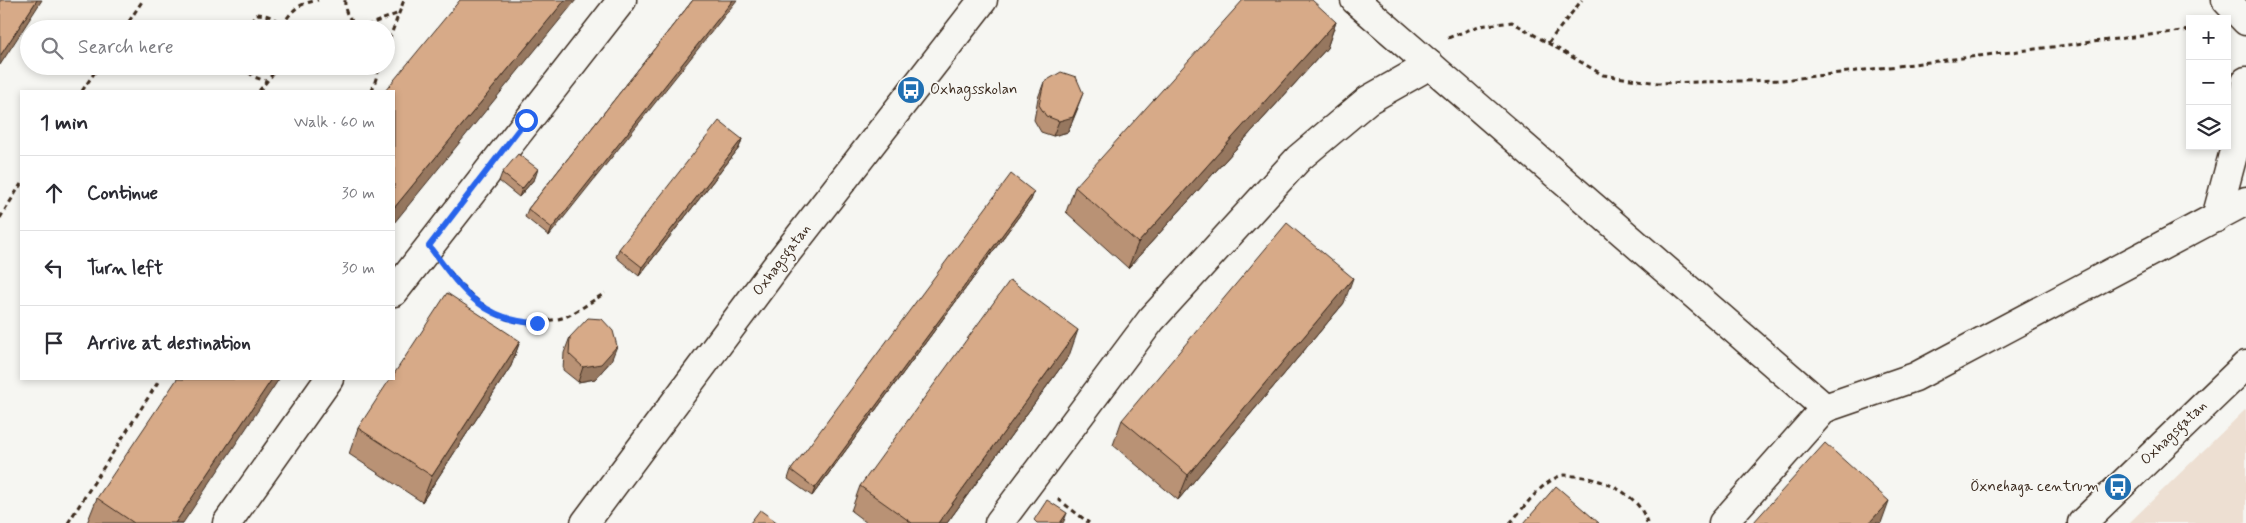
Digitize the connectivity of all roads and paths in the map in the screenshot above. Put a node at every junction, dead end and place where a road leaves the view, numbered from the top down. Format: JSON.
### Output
{"nodes":[{"id":1,"x":143,"y":0,"type":"edge"},
{"id":2,"x":318,"y":0,"type":"edge"},
{"id":3,"x":345,"y":0,"type":"edge"},
{"id":4,"x":404,"y":0,"type":"edge"},
{"id":5,"x":622,"y":0,"type":"edge"},
{"id":6,"x":983,"y":0,"type":"edge"},
{"id":7,"x":1355,"y":0,"type":"edge"},
{"id":8,"x":1582,"y":0,"type":"edge"},
{"id":9,"x":400,"y":13,"type":"junction"},
{"id":10,"x":130,"y":20,"type":"edge"},
{"id":11,"x":252,"y":20,"type":"edge"},
{"id":12,"x":274,"y":20,"type":"edge"},
{"id":13,"x":288,"y":20,"type":"edge"},
{"id":14,"x":351,"y":20,"type":"edge"},
{"id":15,"x":380,"y":20,"type":"edge"},
{"id":16,"x":395,"y":26,"type":"edge"},
{"id":17,"x":2186,"y":30,"type":"edge"},
{"id":18,"x":1548,"y":42,"type":"junction"},
{"id":19,"x":1427,"y":63,"type":"junction"},
{"id":20,"x":93,"y":75,"type":"edge"},
{"id":21,"x":253,"y":75,"type":"edge"},
{"id":22,"x":271,"y":75,"type":"edge"},
{"id":23,"x":377,"y":75,"type":"edge"},
{"id":24,"x":266,"y":81,"type":"junction"},
{"id":25,"x":2246,"y":81,"type":"edge"},
{"id":26,"x":83,"y":90,"type":"edge"},
{"id":27,"x":260,"y":90,"type":"edge"},
{"id":28,"x":372,"y":90,"type":"edge"},
{"id":29,"x":20,"y":186,"type":"edge"},
{"id":30,"x":2246,"y":201,"type":"edge"},
{"id":31,"x":0,"y":218,"type":"edge"},
{"id":32,"x":2216,"y":218,"type":"junction"},
{"id":33,"x":429,"y":246,"type":"junction"},
{"id":34,"x":395,"y":291,"type":"edge"},
{"id":35,"x":605,"y":293,"type":"dead end"},
{"id":36,"x":2246,"y":365,"type":"edge"},
{"id":37,"x":159,"y":380,"type":"edge"},
{"id":38,"x":327,"y":380,"type":"edge"},
{"id":39,"x":1825,"y":408,"type":"junction"},
{"id":40,"x":1032,"y":479,"type":"junction"},
{"id":41,"x":2087,"y":522,"type":"edge"},
{"id":42,"x":68,"y":523,"type":"edge"},
{"id":43,"x":227,"y":523,"type":"edge"},
{"id":44,"x":585,"y":523,"type":"edge"},
{"id":45,"x":999,"y":523,"type":"edge"},
{"id":46,"x":1090,"y":523,"type":"edge"},
{"id":47,"x":1510,"y":523,"type":"edge"},
{"id":48,"x":1647,"y":523,"type":"edge"},
{"id":49,"x":1723,"y":523,"type":"edge"}],
"edges":[{"from":1,"to":10,"type":"path"},
{"from":2,"to":13,"type":"path"},
{"from":3,"to":14,"type":"path"},
{"from":4,"to":9,"type":"path"},
{"from":5,"to":33,"type":"street"},
{"from":6,"to":44,"type":"street","name":"Oxhagsgatan"},
{"from":7,"to":19,"type":"street"},
{"from":8,"to":18,"type":"path"},
{"from":9,"to":15,"type":"path"},
{"from":9,"to":16,"type":"path"},
{"from":11,"to":12,"type":"path"},
{"from":17,"to":18,"type":"path"},
{"from":18,"to":19,"type":"path"},
{"from":19,"to":39,"type":"street"},
{"from":19,"to":40,"type":"street"},
{"from":20,"to":26,"type":"path"},
{"from":21,"to":24,"type":"path"},
{"from":22,"to":24,"type":"path"},
{"from":23,"to":28,"type":"path"},
{"from":24,"to":27,"type":"path"},
{"from":25,"to":32,"type":"street"},
{"from":29,"to":31,"type":"path"},
{"from":30,"to":32,"type":"street"},
{"from":32,"to":39,"type":"street"},
{"from":33,"to":34,"type":"street"},
{"from":33,"to":35,"type":"path"},
{"from":36,"to":41,"type":"street","name":"Oxhagsgatan"},
{"from":37,"to":42,"type":"path"},
{"from":38,"to":43,"type":"street"},
{"from":39,"to":49,"type":"street"},
{"from":40,"to":45,"type":"street"},
{"from":40,"to":46,"type":"path"},
{"from":47,"to":48,"type":"path"}]}
